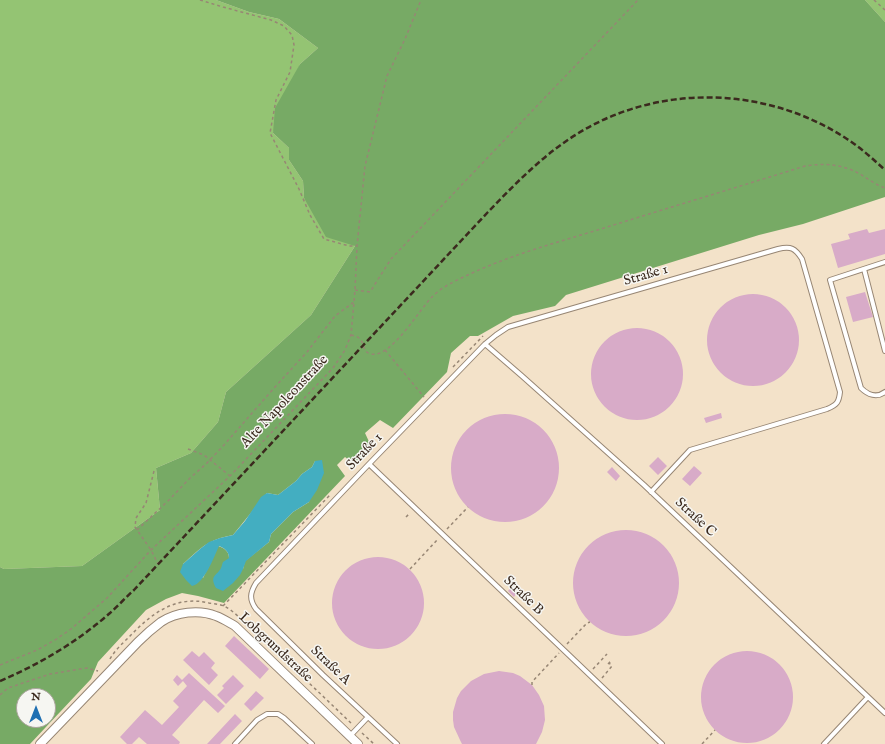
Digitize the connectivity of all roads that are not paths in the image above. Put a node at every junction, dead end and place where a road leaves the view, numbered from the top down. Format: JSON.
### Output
{"nodes":[{"id":1,"x":885,"y":262,"type":"edge"},
{"id":2,"x":864,"y":269,"type":"junction"},
{"id":3,"x":485,"y":344,"type":"junction"},
{"id":4,"x":885,"y":350,"type":"edge"},
{"id":5,"x":885,"y":392,"type":"edge"},
{"id":6,"x":369,"y":464,"type":"junction"},
{"id":7,"x":651,"y":492,"type":"junction"},
{"id":8,"x":251,"y":602,"type":"joint"},
{"id":9,"x":868,"y":697,"type":"junction"},
{"id":10,"x":885,"y":713,"type":"edge"},
{"id":11,"x":368,"y":717,"type":"junction"},
{"id":12,"x":350,"y":736,"type":"junction"},
{"id":13,"x":40,"y":744,"type":"edge"},
{"id":14,"x":235,"y":744,"type":"edge"},
{"id":15,"x":312,"y":744,"type":"edge"},
{"id":16,"x":358,"y":744,"type":"edge"},
{"id":17,"x":397,"y":744,"type":"edge"},
{"id":18,"x":662,"y":744,"type":"edge"},
{"id":19,"x":824,"y":744,"type":"edge"}],
"edges":[{"from":1,"to":2,"type":"lane"},
{"from":2,"to":4,"type":"lane"},
{"from":2,"to":5,"type":"lane"},
{"from":3,"to":6,"type":"lane","name":"Straße 1"},
{"from":3,"to":7,"type":"lane","name":"Straße C"},
{"from":3,"to":7,"type":"lane","name":"Straße 1"},
{"from":6,"to":8,"type":"lane","name":"Straße 1"},
{"from":6,"to":18,"type":"lane","name":"Straße B"},
{"from":7,"to":9,"type":"lane","name":"Straße C"},
{"from":8,"to":11,"type":"lane","name":"Straße A"},
{"from":9,"to":10,"type":"lane","name":"Straße C"},
{"from":9,"to":19,"type":"lane"},
{"from":11,"to":12,"type":"lane"},
{"from":11,"to":17,"type":"lane","name":"Straße A"},
{"from":12,"to":13,"type":"street","name":"Lobgrundstraße"},
{"from":12,"to":16,"type":"street","name":"Lobgrundstraße"},
{"from":14,"to":15,"type":"lane"}]}
